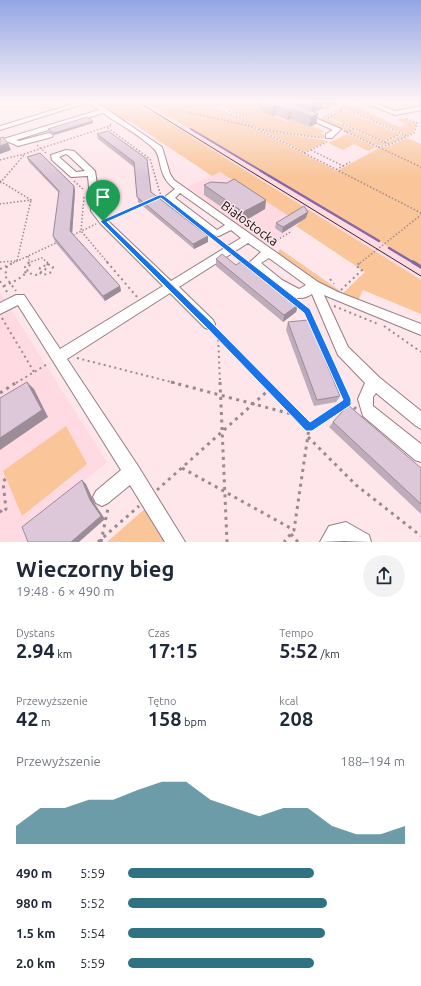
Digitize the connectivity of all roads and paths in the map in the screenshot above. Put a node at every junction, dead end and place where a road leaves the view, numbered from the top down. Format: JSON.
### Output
{"nodes":[{"id":1,"x":49,"y":127,"type":"edge"},
{"id":2,"x":104,"y":127,"type":"edge"},
{"id":3,"x":109,"y":127,"type":"edge"},
{"id":4,"x":123,"y":127,"type":"edge"},
{"id":5,"x":253,"y":127,"type":"edge"},
{"id":6,"x":338,"y":127,"type":"edge"},
{"id":7,"x":341,"y":127,"type":"edge"},
{"id":8,"x":345,"y":127,"type":"edge"},
{"id":9,"x":387,"y":127,"type":"edge"},
{"id":10,"x":416,"y":127,"type":"edge"},
{"id":11,"x":256,"y":128,"type":"junction"},
{"id":12,"x":354,"y":129,"type":"junction"},
{"id":13,"x":346,"y":132,"type":"junction"},
{"id":14,"x":50,"y":134,"type":"edge"},
{"id":15,"x":400,"y":134,"type":"dead end"},
{"id":16,"x":408,"y":136,"type":"junction"},
{"id":17,"x":330,"y":138,"type":"joint"},
{"id":18,"x":10,"y":139,"type":"junction"},
{"id":19,"x":31,"y":140,"type":"junction"},
{"id":20,"x":0,"y":142,"type":"edge"},
{"id":21,"x":384,"y":142,"type":"junction"},
{"id":22,"x":390,"y":145,"type":"junction"},
{"id":23,"x":378,"y":147,"type":"junction"},
{"id":24,"x":41,"y":149,"type":"junction"},
{"id":25,"x":310,"y":150,"type":"dead end"},
{"id":26,"x":24,"y":154,"type":"junction"},
{"id":27,"x":326,"y":158,"type":"junction"},
{"id":28,"x":52,"y":159,"type":"dead end"},
{"id":29,"x":0,"y":160,"type":"edge"},
{"id":30,"x":320,"y":161,"type":"junction"},
{"id":31,"x":350,"y":162,"type":"dead end"},
{"id":32,"x":343,"y":166,"type":"junction"},
{"id":33,"x":421,"y":167,"type":"edge"},
{"id":34,"x":337,"y":169,"type":"junction"},
{"id":35,"x":92,"y":173,"type":"dead end"},
{"id":36,"x":74,"y":180,"type":"dead end"},
{"id":37,"x":0,"y":182,"type":"edge"},
{"id":38,"x":180,"y":189,"type":"junction"},
{"id":39,"x":161,"y":196,"type":"junction"},
{"id":40,"x":156,"y":198,"type":"edge"},
{"id":41,"x":31,"y":200,"type":"junction"},
{"id":42,"x":167,"y":201,"type":"dead end"},
{"id":43,"x":144,"y":203,"type":"edge"},
{"id":44,"x":0,"y":204,"type":"edge"},
{"id":45,"x":421,"y":214,"type":"edge"},
{"id":46,"x":103,"y":221,"type":"junction"},
{"id":47,"x":231,"y":226,"type":"junction"},
{"id":48,"x":81,"y":231,"type":"junction"},
{"id":49,"x":292,"y":231,"type":"dead end"},
{"id":50,"x":68,"y":237,"type":"edge"},
{"id":51,"x":248,"y":238,"type":"junction"},
{"id":52,"x":61,"y":240,"type":"edge"},
{"id":53,"x":229,"y":250,"type":"junction"},
{"id":54,"x":266,"y":251,"type":"junction"},
{"id":55,"x":28,"y":256,"type":"junction"},
{"id":56,"x":17,"y":261,"type":"junction"},
{"id":57,"x":30,"y":261,"type":"junction"},
{"id":58,"x":0,"y":262,"type":"edge"},
{"id":59,"x":48,"y":264,"type":"junction"},
{"id":60,"x":248,"y":264,"type":"edge"},
{"id":61,"x":8,"y":265,"type":"junction"},
{"id":62,"x":0,"y":269,"type":"edge"},
{"id":63,"x":26,"y":273,"type":"junction"},
{"id":64,"x":40,"y":273,"type":"junction"},
{"id":65,"x":330,"y":279,"type":"dead end"},
{"id":66,"x":10,"y":283,"type":"junction"},
{"id":67,"x":314,"y":285,"type":"junction"},
{"id":68,"x":334,"y":285,"type":"dead end"},
{"id":69,"x":3,"y":286,"type":"dead end"},
{"id":70,"x":170,"y":286,"type":"junction"},
{"id":71,"x":339,"y":292,"type":"dead end"},
{"id":72,"x":137,"y":297,"type":"dead end"},
{"id":73,"x":17,"y":300,"type":"junction"},
{"id":74,"x":295,"y":300,"type":"dead end"},
{"id":75,"x":320,"y":300,"type":"junction"},
{"id":76,"x":0,"y":309,"type":"edge"},
{"id":77,"x":0,"y":315,"type":"edge"},
{"id":78,"x":208,"y":324,"type":"joint"},
{"id":79,"x":421,"y":330,"type":"edge"},
{"id":80,"x":218,"y":334,"type":"junction"},
{"id":81,"x":421,"y":352,"type":"edge"},
{"id":82,"x":77,"y":358,"type":"dead end"},
{"id":83,"x":55,"y":359,"type":"junction"},
{"id":84,"x":34,"y":372,"type":"junction"},
{"id":85,"x":375,"y":384,"type":"junction"},
{"id":86,"x":271,"y":388,"type":"junction"},
{"id":87,"x":0,"y":393,"type":"edge"},
{"id":88,"x":220,"y":395,"type":"junction"},
{"id":89,"x":348,"y":402,"type":"junction"},
{"id":90,"x":253,"y":404,"type":"junction"},
{"id":91,"x":358,"y":411,"type":"edge"},
{"id":92,"x":296,"y":415,"type":"junction"},
{"id":93,"x":421,"y":421,"type":"edge"},
{"id":94,"x":309,"y":428,"type":"junction"},
{"id":95,"x":221,"y":433,"type":"junction"},
{"id":96,"x":308,"y":437,"type":"junction"},
{"id":97,"x":421,"y":454,"type":"edge"},
{"id":98,"x":182,"y":468,"type":"junction"},
{"id":99,"x":132,"y":472,"type":"junction"},
{"id":100,"x":6,"y":478,"type":"dead end"},
{"id":101,"x":224,"y":492,"type":"junction"},
{"id":102,"x":107,"y":493,"type":"joint"},
{"id":103,"x":148,"y":497,"type":"junction"},
{"id":104,"x":0,"y":510,"type":"edge"},
{"id":105,"x":294,"y":530,"type":"junction"},
{"id":106,"x":291,"y":534,"type":"junction"},
{"id":107,"x":421,"y":536,"type":"edge"},
{"id":108,"x":101,"y":541,"type":"edge"},
{"id":109,"x":176,"y":542,"type":"edge"},
{"id":110,"x":227,"y":542,"type":"edge"},
{"id":111,"x":284,"y":542,"type":"edge"},
{"id":112,"x":298,"y":542,"type":"edge"},
{"id":113,"x":329,"y":542,"type":"edge"},
{"id":114,"x":362,"y":542,"type":"edge"}],
"edges":[{"from":1,"to":18,"type":"street"},
{"from":2,"to":24,"type":"path"},
{"from":3,"to":39,"type":"path"},
{"from":4,"to":38,"type":"street","name":"Białostocka"},
{"from":5,"to":11,"type":"path"},
{"from":6,"to":17,"type":"street"},
{"from":7,"to":13,"type":"path"},
{"from":8,"to":12,"type":"path"},
{"from":9,"to":16,"type":"path"},
{"from":10,"to":16,"type":"path"},
{"from":11,"to":17,"type":"path"},
{"from":11,"to":30,"type":"path"},
{"from":12,"to":13,"type":"path"},
{"from":12,"to":21,"type":"path"},
{"from":13,"to":23,"type":"path"},
{"from":14,"to":19,"type":"street"},
{"from":15,"to":21,"type":"path"},
{"from":16,"to":22,"type":"path"},
{"from":18,"to":19,"type":"street"},
{"from":18,"to":20,"type":"street"},
{"from":19,"to":24,"type":"path"},
{"from":21,"to":22,"type":"path"},
{"from":22,"to":23,"type":"path"},
{"from":23,"to":33,"type":"path"},
{"from":24,"to":26,"type":"path"},
{"from":24,"to":28,"type":"path"},
{"from":25,"to":27,"type":"path"},
{"from":26,"to":29,"type":"path"},
{"from":26,"to":37,"type":"path"},
{"from":27,"to":30,"type":"path"},
{"from":27,"to":32,"type":"path"},
{"from":30,"to":34,"type":"path"},
{"from":31,"to":32,"type":"path"},
{"from":32,"to":34,"type":"path"},
{"from":34,"to":45,"type":"path"},
{"from":35,"to":46,"type":"street"},
{"from":36,"to":48,"type":"path"},
{"from":37,"to":41,"type":"path"},
{"from":38,"to":47,"type":"street","name":"Białostocka"},
{"from":38,"to":47,"type":"street"},
{"from":39,"to":40,"type":"path"},
{"from":39,"to":42,"type":"path"},
{"from":41,"to":44,"type":"path"},
{"from":41,"to":56,"type":"path"},
{"from":43,"to":46,"type":"path"},
{"from":45,"to":71,"type":"path"},
{"from":46,"to":48,"type":"path"},
{"from":46,"to":70,"type":"street"},
{"from":47,"to":51,"type":"street","name":"Białostocka"},
{"from":48,"to":50,"type":"path"},
{"from":48,"to":72,"type":"path"},
{"from":49,"to":54,"type":"path"},
{"from":51,"to":53,"type":"street"},
{"from":51,"to":54,"type":"street","name":"Białostocka"},
{"from":52,"to":55,"type":"path"},
{"from":53,"to":60,"type":"path"},
{"from":53,"to":70,"type":"street"},
{"from":54,"to":67,"type":"street","name":"Białostocka"},
{"from":54,"to":67,"type":"street"},
{"from":55,"to":56,"type":"path"},
{"from":55,"to":57,"type":"path"},
{"from":56,"to":58,"type":"path"},
{"from":56,"to":61,"type":"path"},
{"from":57,"to":59,"type":"path"},
{"from":57,"to":63,"type":"path"},
{"from":57,"to":63,"type":"path"},
{"from":59,"to":64,"type":"path"},
{"from":59,"to":64,"type":"path"},
{"from":59,"to":64,"type":"path"},
{"from":61,"to":62,"type":"path"},
{"from":61,"to":66,"type":"path"},
{"from":63,"to":64,"type":"path"},
{"from":63,"to":66,"type":"path"},
{"from":65,"to":68,"type":"path"},
{"from":66,"to":69,"type":"path"},
{"from":66,"to":73,"type":"path"},
{"from":67,"to":75,"type":"street"},
{"from":67,"to":79,"type":"street","name":"Białostocka"},
{"from":70,"to":78,"type":"street"},
{"from":70,"to":83,"type":"street"},
{"from":73,"to":76,"type":"street"},
{"from":73,"to":83,"type":"street"},
{"from":74,"to":89,"type":"path"},
{"from":75,"to":81,"type":"path"},
{"from":75,"to":85,"type":"street"},
{"from":77,"to":84,"type":"path"},
{"from":78,"to":80,"type":"path"},
{"from":80,"to":86,"type":"path"},
{"from":80,"to":88,"type":"path"},
{"from":82,"to":88,"type":"path"},
{"from":83,"to":84,"type":"path"},
{"from":83,"to":99,"type":"street"},
{"from":84,"to":87,"type":"path"},
{"from":85,"to":93,"type":"street"},
{"from":85,"to":97,"type":"street"},
{"from":86,"to":90,"type":"path"},
{"from":86,"to":92,"type":"path"},
{"from":88,"to":90,"type":"path"},
{"from":88,"to":95,"type":"path"},
{"from":89,"to":91,"type":"path"},
{"from":89,"to":94,"type":"path"},
{"from":90,"to":92,"type":"path"},
{"from":90,"to":95,"type":"path"},
{"from":92,"to":94,"type":"path"},
{"from":94,"to":96,"type":"path"},
{"from":95,"to":98,"type":"path"},
{"from":95,"to":101,"type":"path"},
{"from":96,"to":105,"type":"path"},
{"from":96,"to":107,"type":"path"},
{"from":98,"to":101,"type":"path"},
{"from":98,"to":103,"type":"path"},
{"from":99,"to":102,"type":"street"},
{"from":99,"to":103,"type":"street"},
{"from":100,"to":104,"type":"path"},
{"from":101,"to":105,"type":"path"},
{"from":101,"to":110,"type":"path"},
{"from":102,"to":108,"type":"path"},
{"from":103,"to":108,"type":"path"},
{"from":103,"to":109,"type":"street"},
{"from":105,"to":106,"type":"path"},
{"from":106,"to":111,"type":"path"},
{"from":106,"to":112,"type":"path"},
{"from":113,"to":114,"type":"street"}]}
